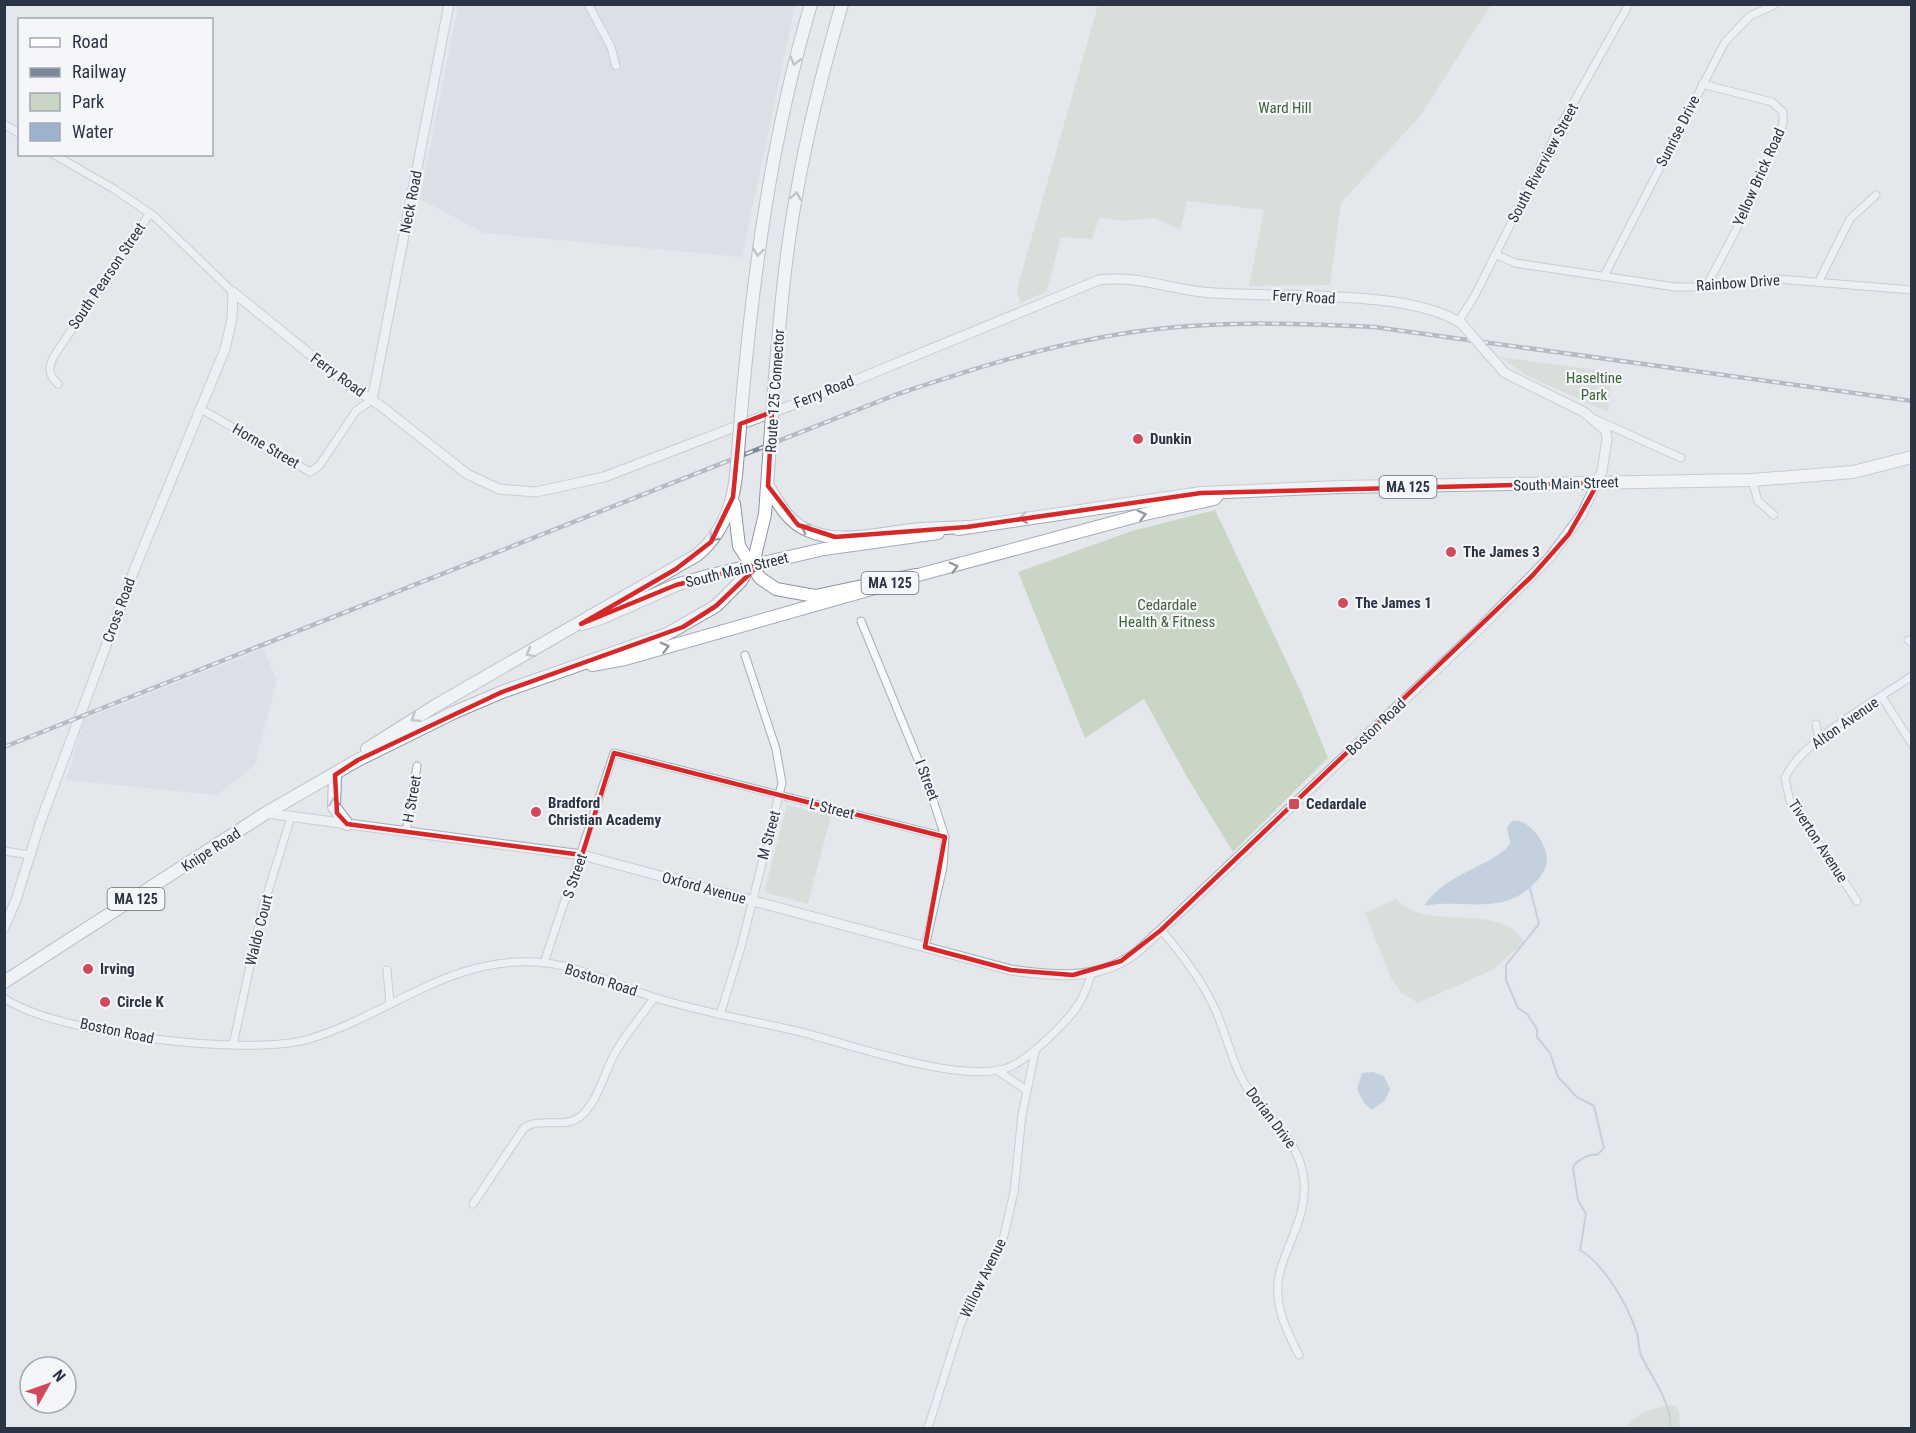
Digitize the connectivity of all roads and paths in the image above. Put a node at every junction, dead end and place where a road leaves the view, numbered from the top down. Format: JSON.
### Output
{"nodes":[{"id":1,"x":449,"y":4,"type":"edge"},
{"id":2,"x":588,"y":4,"type":"edge"},
{"id":3,"x":811,"y":4,"type":"edge"},
{"id":4,"x":842,"y":4,"type":"edge"},
{"id":5,"x":1629,"y":4,"type":"edge"},
{"id":6,"x":1774,"y":5,"type":"edge"},
{"id":7,"x":616,"y":66,"type":"dead end"},
{"id":8,"x":1702,"y":84,"type":"junction"},
{"id":9,"x":4,"y":124,"type":"edge"},
{"id":10,"x":18,"y":133,"type":"edge"},
{"id":11,"x":56,"y":156,"type":"edge"},
{"id":12,"x":1876,"y":195,"type":"dead end"},
{"id":13,"x":150,"y":213,"type":"junction"},
{"id":14,"x":1495,"y":254,"type":"junction"},
{"id":15,"x":1604,"y":276,"type":"junction"},
{"id":16,"x":1819,"y":281,"type":"junction"},
{"id":17,"x":1706,"y":287,"type":"junction"},
{"id":18,"x":1911,"y":290,"type":"edge"},
{"id":19,"x":233,"y":292,"type":"junction"},
{"id":20,"x":1460,"y":323,"type":"junction"},
{"id":21,"x":57,"y":384,"type":"dead end"},
{"id":22,"x":372,"y":400,"type":"junction"},
{"id":23,"x":199,"y":408,"type":"junction"},
{"id":24,"x":1595,"y":419,"type":"junction"},
{"id":25,"x":1911,"y":456,"type":"edge"},
{"id":26,"x":1681,"y":458,"type":"dead end"},
{"id":27,"x":1752,"y":480,"type":"junction"},
{"id":28,"x":1598,"y":483,"type":"junction"},
{"id":29,"x":768,"y":486,"type":"junction"},
{"id":30,"x":1218,"y":493,"type":"junction"},
{"id":31,"x":733,"y":497,"type":"junction"},
{"id":32,"x":1774,"y":515,"type":"dead end"},
{"id":33,"x":967,"y":527,"type":"junction"},
{"id":34,"x":751,"y":566,"type":"junction"},
{"id":35,"x":915,"y":575,"type":"junction"},
{"id":36,"x":861,"y":621,"type":"dead end"},
{"id":37,"x":581,"y":624,"type":"junction"},
{"id":38,"x":745,"y":656,"type":"dead end"},
{"id":39,"x":567,"y":669,"type":"junction"},
{"id":40,"x":1911,"y":676,"type":"edge"},
{"id":41,"x":1882,"y":697,"type":"junction"},
{"id":42,"x":1816,"y":724,"type":"dead end"},
{"id":43,"x":1819,"y":740,"type":"junction"},
{"id":44,"x":1911,"y":744,"type":"edge"},
{"id":45,"x":614,"y":753,"type":"joint"},
{"id":46,"x":417,"y":766,"type":"dead end"},
{"id":47,"x":334,"y":775,"type":"junction"},
{"id":48,"x":1785,"y":778,"type":"joint"},
{"id":49,"x":306,"y":790,"type":"junction"},
{"id":50,"x":780,"y":796,"type":"junction"},
{"id":51,"x":266,"y":813,"type":"junction"},
{"id":52,"x":291,"y":817,"type":"junction"},
{"id":53,"x":347,"y":824,"type":"junction"},
{"id":54,"x":406,"y":832,"type":"junction"},
{"id":55,"x":945,"y":837,"type":"junction"},
{"id":56,"x":4,"y":851,"type":"edge"},
{"id":57,"x":30,"y":855,"type":"junction"},
{"id":58,"x":582,"y":855,"type":"junction"},
{"id":59,"x":751,"y":901,"type":"junction"},
{"id":60,"x":1857,"y":901,"type":"dead end"},
{"id":61,"x":4,"y":928,"type":"edge"},
{"id":62,"x":1161,"y":930,"type":"junction"},
{"id":63,"x":925,"y":947,"type":"junction"},
{"id":64,"x":1134,"y":954,"type":"joint"},
{"id":65,"x":544,"y":963,"type":"junction"},
{"id":66,"x":387,"y":970,"type":"dead end"},
{"id":67,"x":1092,"y":972,"type":"junction"},
{"id":68,"x":4,"y":982,"type":"edge"},
{"id":69,"x":4,"y":998,"type":"edge"},
{"id":70,"x":654,"y":998,"type":"junction"},
{"id":71,"x":390,"y":1004,"type":"junction"},
{"id":72,"x":720,"y":1015,"type":"junction"},
{"id":73,"x":233,"y":1045,"type":"junction"},
{"id":74,"x":1035,"y":1052,"type":"junction"},
{"id":75,"x":997,"y":1070,"type":"junction"},
{"id":76,"x":1026,"y":1090,"type":"junction"},
{"id":77,"x":472,"y":1204,"type":"dead end"},
{"id":78,"x":1299,"y":1355,"type":"dead end"},
{"id":79,"x":928,"y":1428,"type":"edge"}],
"edges":[{"from":1,"to":22,"type":"street","name":"Neck Road"},
{"from":2,"to":7,"type":"street"},
{"from":3,"to":31,"type":"main road","name":"Route 125 Connector","one_way":true,"bridge":true},
{"from":29,"to":4,"type":"main road","name":"Route 125 Connector","one_way":true,"bridge":true},
{"from":5,"to":14,"type":"street","name":"South Riverview Street"},
{"from":6,"to":8,"type":"street","name":"Sunrise Drive"},
{"from":8,"to":15,"type":"street","name":"Sunrise Drive"},
{"from":8,"to":17,"type":"street","name":"Yellow Brick Road"},
{"from":9,"to":10,"type":"street"},
{"from":11,"to":13,"type":"street","name":"Ferry Road"},
{"from":12,"to":16,"type":"street"},
{"from":13,"to":19,"type":"street","name":"Ferry Road"},
{"from":13,"to":21,"type":"street","name":"South Pearson Street"},
{"from":14,"to":15,"type":"street","name":"Rainbow Drive"},
{"from":14,"to":20,"type":"street","name":"South Riverview Street"},
{"from":15,"to":17,"type":"street","name":"Rainbow Drive"},
{"from":16,"to":17,"type":"street","name":"Rainbow Drive"},
{"from":16,"to":18,"type":"street","name":"Rainbow Drive"},
{"from":19,"to":22,"type":"street","name":"Ferry Road"},
{"from":19,"to":23,"type":"street","name":"Cross Road"},
{"from":20,"to":22,"type":"street","name":"Ferry Road"},
{"from":20,"to":24,"type":"street","name":"Ferry Road","bridge":true},
{"from":22,"to":23,"type":"street","name":"Horne Street"},
{"from":23,"to":57,"type":"street","name":"Cross Road"},
{"from":24,"to":26,"type":"street"},
{"from":24,"to":28,"type":"street"},
{"from":25,"to":27,"type":"main road","name":"South Main Street","number":"MA 125"},
{"from":27,"to":28,"type":"main road","name":"South Main Street","number":"MA 125"},
{"from":27,"to":32,"type":"street"},
{"from":28,"to":30,"type":"main road","name":"South Main Street","number":"MA 125"},
{"from":28,"to":62,"type":"street","name":"Boston Road"},
{"from":33,"to":29,"type":"main road","one_way":true},
{"from":29,"to":34,"type":"main road","name":"Route 125 Connector"},
{"from":30,"to":33,"type":"main road","name":"South Main Street","number":"MA 125","one_way":true},
{"from":35,"to":30,"type":"main road","name":"South Main Street","number":"MA 125","one_way":true},
{"from":31,"to":34,"type":"main road"},
{"from":31,"to":37,"type":"main road","name":"Route 125 Connector","one_way":true},
{"from":33,"to":34,"type":"main road","name":"South Main Street","number":"MA 125"},
{"from":34,"to":35,"type":"main road"},
{"from":34,"to":37,"type":"main road","name":"South Main Street","number":"MA 125"},
{"from":34,"to":39,"type":"main road","name":"Route 125 Connector"},
{"from":39,"to":35,"type":"main road","name":"South Main Street","number":"MA 125","one_way":true},
{"from":36,"to":55,"type":"street","name":"I Street"},
{"from":37,"to":49,"type":"main road","name":"South Main Street","number":"MA 125","one_way":true},
{"from":38,"to":50,"type":"street","name":"M Street"},
{"from":39,"to":47,"type":"main road","name":"South Main Street","number":"MA 125"},
{"from":40,"to":41,"type":"street","name":"Alton Avenue"},
{"from":41,"to":43,"type":"street","name":"Alton Avenue"},
{"from":41,"to":44,"type":"street"},
{"from":42,"to":43,"type":"street"},
{"from":43,"to":48,"type":"street","name":"Alton Avenue"},
{"from":45,"to":50,"type":"street","name":"L Street"},
{"from":45,"to":58,"type":"street","name":"S Street"},
{"from":46,"to":54,"type":"street","name":"H Street"},
{"from":47,"to":49,"type":"main road","name":"South Main Street","number":"MA 125"},
{"from":53,"to":47,"type":"main road","one_way":true},
{"from":48,"to":60,"type":"street","name":"Tiverton Avenue"},
{"from":49,"to":51,"type":"main road","name":"South Main Street","number":"MA 125"},
{"from":50,"to":55,"type":"street","name":"L Street"},
{"from":50,"to":59,"type":"street","name":"M Street"},
{"from":51,"to":52,"type":"street","name":"Oxford Avenue"},
{"from":51,"to":68,"type":"main road","name":"Knipe Road","number":"MA 125"},
{"from":52,"to":53,"type":"street","name":"Oxford Avenue"},
{"from":52,"to":73,"type":"street","name":"Waldo Court"},
{"from":53,"to":54,"type":"street","name":"Oxford Avenue"},
{"from":54,"to":58,"type":"street","name":"Oxford Avenue"},
{"from":55,"to":63,"type":"street","name":"I Street"},
{"from":56,"to":57,"type":"street"},
{"from":57,"to":61,"type":"street","name":"Cross Road"},
{"from":58,"to":59,"type":"street","name":"Oxford Avenue"},
{"from":58,"to":65,"type":"street","name":"S Street"},
{"from":59,"to":63,"type":"street","name":"Oxford Avenue"},
{"from":59,"to":72,"type":"street","name":"M Street"},
{"from":62,"to":64,"type":"street","name":"Boston Road"},
{"from":62,"to":78,"type":"street","name":"Dorian Drive"},
{"from":63,"to":67,"type":"street","name":"Oxford Avenue"},
{"from":64,"to":67,"type":"street","name":"Oxford Avenue"},
{"from":65,"to":70,"type":"street","name":"Boston Road"},
{"from":65,"to":71,"type":"street","name":"Boston Road"},
{"from":66,"to":71,"type":"street"},
{"from":67,"to":74,"type":"street","name":"Boston Road"},
{"from":69,"to":73,"type":"street","name":"Boston Road"},
{"from":70,"to":72,"type":"street","name":"Boston Road"},
{"from":70,"to":77,"type":"street"},
{"from":71,"to":73,"type":"street","name":"Boston Road"},
{"from":72,"to":75,"type":"street","name":"Boston Road"},
{"from":74,"to":75,"type":"street","name":"Boston Road"},
{"from":74,"to":76,"type":"street","name":"Willow Avenue"},
{"from":75,"to":76,"type":"street"},
{"from":76,"to":79,"type":"street","name":"Willow Avenue"}]}
